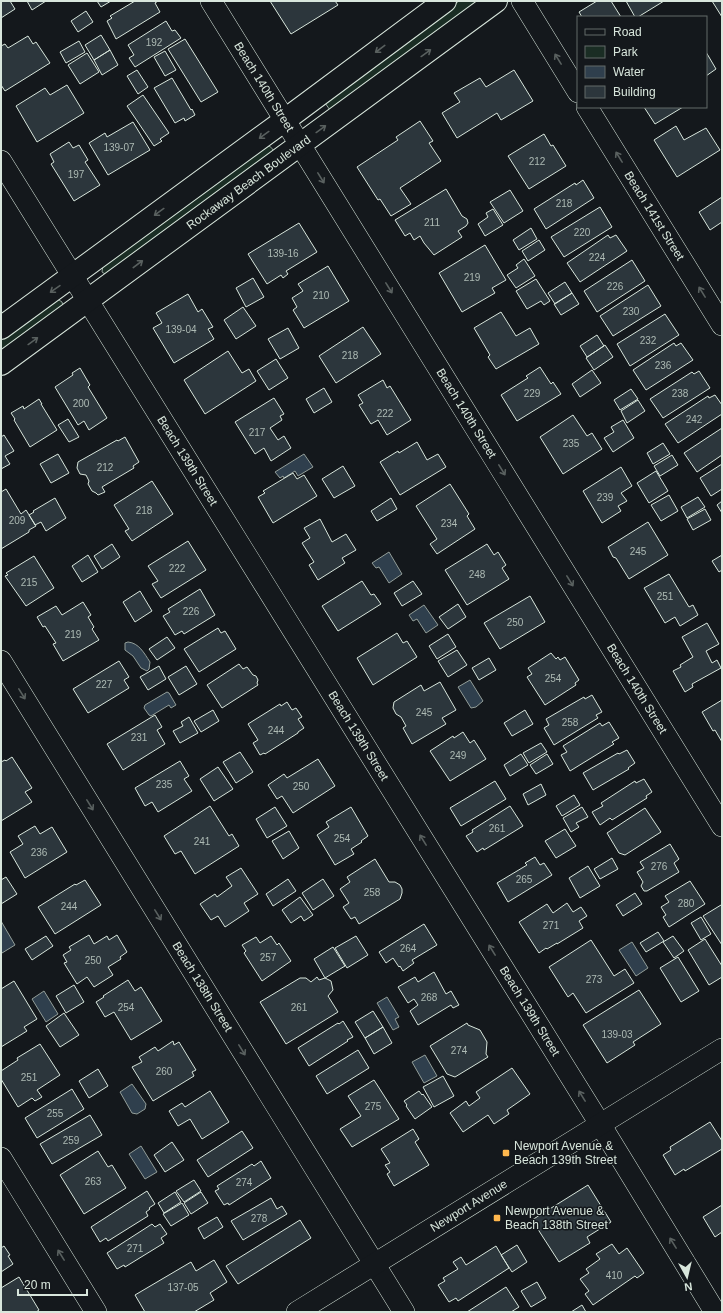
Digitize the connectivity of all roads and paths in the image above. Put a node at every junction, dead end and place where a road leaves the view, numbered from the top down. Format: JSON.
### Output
{"nodes":[{"id":1,"x":211,"y":1,"type":"edge"},
{"id":2,"x":445,"y":1,"type":"edge"},
{"id":3,"x":496,"y":1,"type":"edge"},
{"id":4,"x":522,"y":1,"type":"edge"},
{"id":5,"x":577,"y":90,"type":"edge"},
{"id":6,"x":588,"y":108,"type":"edge"},
{"id":7,"x":285,"y":120,"type":"junction"},
{"id":8,"x":300,"y":144,"type":"junction"},
{"id":9,"x":1,"y":161,"type":"edge"},
{"id":10,"x":73,"y":277,"type":"junction"},
{"id":11,"x":88,"y":301,"type":"junction"},
{"id":12,"x":722,"y":325,"type":"edge"},
{"id":13,"x":1,"y":328,"type":"edge"},
{"id":14,"x":1,"y":364,"type":"edge"},
{"id":15,"x":1,"y":661,"type":"edge"},
{"id":16,"x":722,"y":826,"type":"edge"},
{"id":17,"x":722,"y":1049,"type":"edge"},
{"id":18,"x":600,"y":1124,"type":"junction"},
{"id":19,"x":1,"y":1158,"type":"edge"},
{"id":20,"x":374,"y":1264,"type":"junction"},
{"id":21,"x":96,"y":1312,"type":"edge"},
{"id":22,"x":297,"y":1312,"type":"edge"},
{"id":23,"x":404,"y":1312,"type":"edge"},
{"id":24,"x":715,"y":1312,"type":"edge"}],
"edges":[{"from":1,"to":7,"type":"street","name":"Beach 140th Street"},
{"from":2,"to":7,"type":"street","one_way":true},
{"from":8,"to":3,"type":"street","name":"Rockaway Beach Boulevard","one_way":true},
{"from":5,"to":4,"type":"street","one_way":true},
{"from":12,"to":6,"type":"street","name":"Beach 141st Street","one_way":true},
{"from":7,"to":8,"type":"street","name":"Beach 140th Street"},
{"from":7,"to":10,"type":"street","one_way":true},
{"from":11,"to":8,"type":"street","name":"Rockaway Beach Boulevard","one_way":true},
{"from":8,"to":16,"type":"street","name":"Beach 140th Street","one_way":true},
{"from":9,"to":10,"type":"street","name":"Beach 139th Street"},
{"from":10,"to":11,"type":"street","name":"Beach 139th Street"},
{"from":10,"to":13,"type":"street","one_way":true},
{"from":14,"to":11,"type":"street","name":"Rockaway Beach Boulevard","one_way":true},
{"from":18,"to":11,"type":"street","name":"Beach 139th Street","one_way":true},
{"from":15,"to":20,"type":"street","name":"Beach 138th Street","one_way":true},
{"from":17,"to":18,"type":"street","name":"Newport Avenue"},
{"from":18,"to":20,"type":"street","name":"Newport Avenue"},
{"from":24,"to":18,"type":"street","name":"Beach 139th Street","one_way":true},
{"from":21,"to":19,"type":"street","one_way":true},
{"from":20,"to":22,"type":"street","name":"Newport Avenue"},
{"from":20,"to":23,"type":"street","name":"Beach 138th Street"}]}
